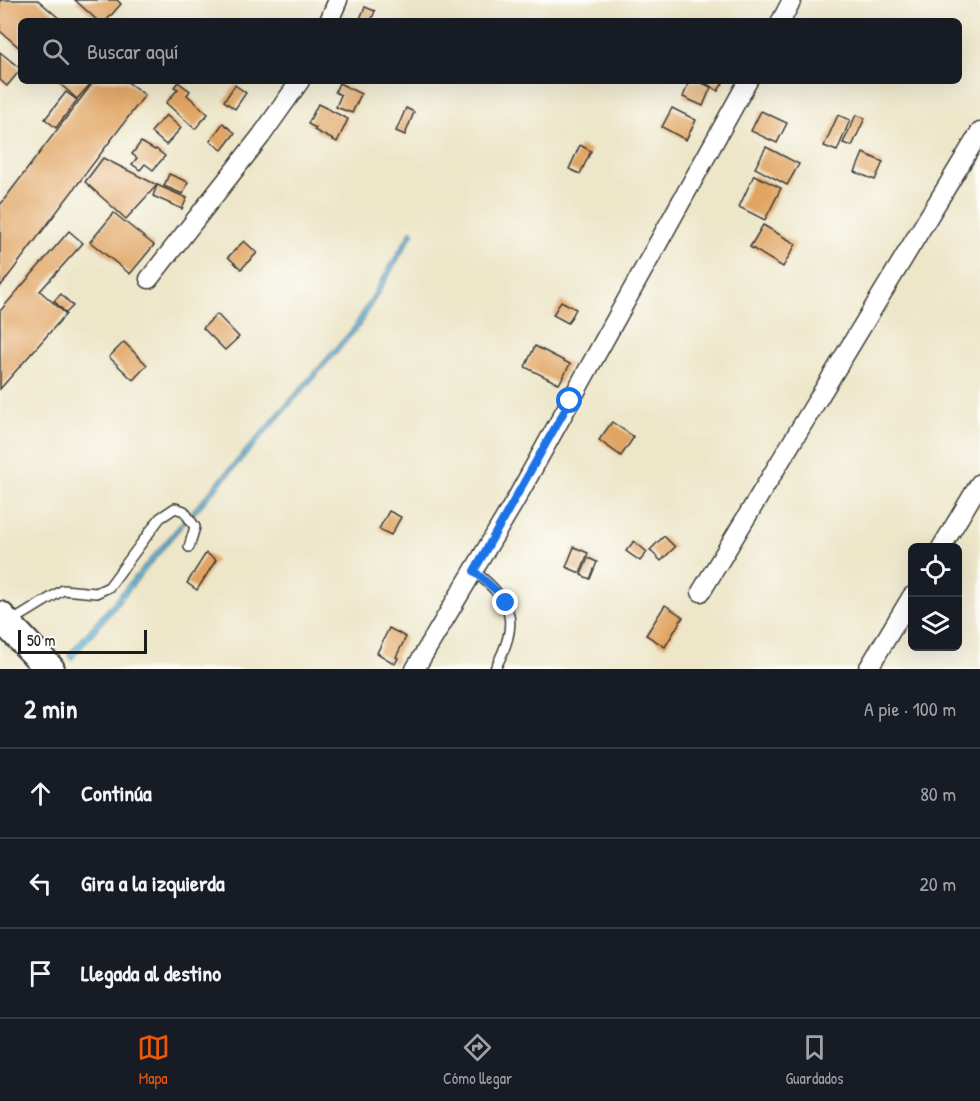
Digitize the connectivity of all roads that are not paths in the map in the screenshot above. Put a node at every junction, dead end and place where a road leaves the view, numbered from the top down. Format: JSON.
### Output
{"nodes":[{"id":1,"x":338,"y":0,"type":"edge"},
{"id":2,"x":792,"y":0,"type":"edge"},
{"id":3,"x":330,"y":18,"type":"edge"},
{"id":4,"x":783,"y":18,"type":"edge"},
{"id":5,"x":298,"y":84,"type":"edge"},
{"id":6,"x":746,"y":84,"type":"edge"},
{"id":7,"x":980,"y":132,"type":"edge"},
{"id":8,"x":149,"y":279,"type":"dead end"},
{"id":9,"x":980,"y":483,"type":"edge"},
{"id":10,"x":944,"y":543,"type":"edge"},
{"id":11,"x":189,"y":547,"type":"dead end"},
{"id":12,"x":474,"y":571,"type":"junction"},
{"id":13,"x":701,"y":592,"type":"dead end"},
{"id":14,"x":911,"y":597,"type":"edge"},
{"id":15,"x":4,"y":620,"type":"edge"},
{"id":16,"x":50,"y":669,"type":"edge"},
{"id":17,"x":415,"y":669,"type":"edge"},
{"id":18,"x":495,"y":669,"type":"edge"},
{"id":19,"x":868,"y":669,"type":"edge"}],
"edges":[{"from":1,"to":3,"type":"street"},
{"from":2,"to":4,"type":"street"},
{"from":5,"to":8,"type":"street"},
{"from":6,"to":12,"type":"street"},
{"from":7,"to":13,"type":"street"},
{"from":9,"to":10,"type":"street"},
{"from":11,"to":15,"type":"lane"},
{"from":12,"to":17,"type":"street"},
{"from":12,"to":18,"type":"lane"},
{"from":14,"to":19,"type":"street"},
{"from":15,"to":16,"type":"highway"}]}
